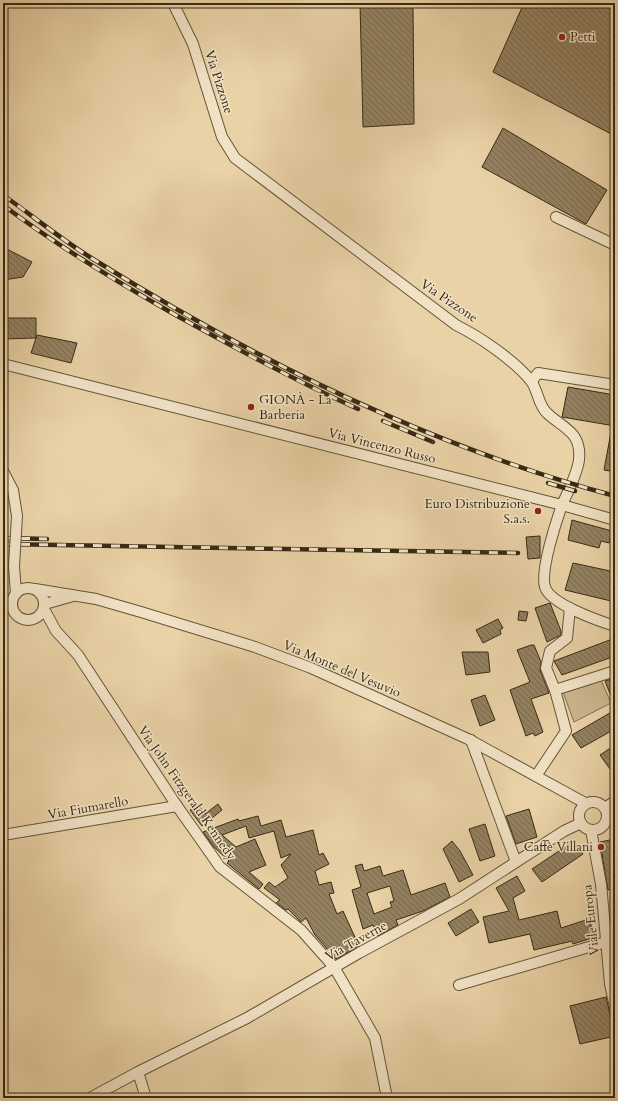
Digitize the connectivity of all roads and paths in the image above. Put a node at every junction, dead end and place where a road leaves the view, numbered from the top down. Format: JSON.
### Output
{"nodes":[{"id":1,"x":173,"y":3,"type":"edge"},
{"id":2,"x":556,"y":217,"type":"dead end"},
{"id":3,"x":615,"y":245,"type":"edge"},
{"id":4,"x":3,"y":364,"type":"edge"},
{"id":5,"x":532,"y":381,"type":"junction"},
{"id":6,"x":615,"y":385,"type":"edge"},
{"id":7,"x":3,"y":471,"type":"edge"},
{"id":8,"x":562,"y":505,"type":"junction"},
{"id":9,"x":615,"y":520,"type":"edge"},
{"id":10,"x":14,"y":570,"type":"junction"},
{"id":11,"x":33,"y":588,"type":"junction"},
{"id":12,"x":15,"y":595,"type":"junction"},
{"id":13,"x":74,"y":596,"type":"junction"},
{"id":14,"x":3,"y":600,"type":"edge"},
{"id":15,"x":3,"y":606,"type":"edge"},
{"id":16,"x":44,"y":607,"type":"junction"},
{"id":17,"x":570,"y":608,"type":"junction"},
{"id":18,"x":15,"y":612,"type":"junction"},
{"id":19,"x":28,"y":620,"type":"junction"},
{"id":20,"x":615,"y":626,"type":"edge"},
{"id":21,"x":56,"y":631,"type":"junction"},
{"id":22,"x":615,"y":671,"type":"edge"},
{"id":23,"x":555,"y":690,"type":"junction"},
{"id":24,"x":471,"y":740,"type":"junction"},
{"id":25,"x":536,"y":776,"type":"junction"},
{"id":26,"x":615,"y":801,"type":"edge"},
{"id":27,"x":585,"y":803,"type":"junction"},
{"id":28,"x":177,"y":806,"type":"junction"},
{"id":29,"x":605,"y":808,"type":"junction"},
{"id":30,"x":611,"y":822,"type":"edge"},
{"id":31,"x":581,"y":823,"type":"junction"},
{"id":32,"x":591,"y":830,"type":"junction"},
{"id":33,"x":3,"y":836,"type":"edge"},
{"id":34,"x":516,"y":862,"type":"junction"},
{"id":35,"x":606,"y":942,"type":"junction"},
{"id":36,"x":334,"y":967,"type":"junction"},
{"id":37,"x":459,"y":985,"type":"dead end"},
{"id":38,"x":615,"y":1007,"type":"edge"},
{"id":39,"x":138,"y":1072,"type":"junction"},
{"id":40,"x":90,"y":1098,"type":"edge"},
{"id":41,"x":146,"y":1098,"type":"edge"},
{"id":42,"x":387,"y":1098,"type":"edge"}],
"edges":[{"from":1,"to":5,"type":"street","name":"Via Pizzone"},
{"from":2,"to":3,"type":"street"},
{"from":4,"to":8,"type":"street","name":"Via Vincenzo Russo"},
{"from":5,"to":6,"type":"street"},
{"from":5,"to":8,"type":"street","name":"Via Pizzone"},
{"from":7,"to":10,"type":"street","bridge":true},
{"from":8,"to":9,"type":"street","name":"Via Vincenzo Russo"},
{"from":8,"to":17,"type":"street","name":"Via Pizzone"},
{"from":10,"to":11,"type":"street"},
{"from":10,"to":12,"type":"street"},
{"from":11,"to":12,"type":"street"},
{"from":11,"to":13,"type":"street","name":"Via Monte del Vesuvio"},
{"from":11,"to":16,"type":"street"},
{"from":12,"to":14,"type":"street"},
{"from":12,"to":18,"type":"street"},
{"from":13,"to":16,"type":"street","name":"Via Monte del Vesuvio"},
{"from":13,"to":24,"type":"street","name":"Via Monte del Vesuvio"},
{"from":15,"to":18,"type":"street"},
{"from":16,"to":19,"type":"street","name":"Via Monte del Vesuvio"},
{"from":16,"to":21,"type":"street","name":"Via John Fitzgerald Kennedy"},
{"from":17,"to":20,"type":"street","name":"Via Pizzone"},
{"from":17,"to":23,"type":"street"},
{"from":18,"to":19,"type":"street"},
{"from":19,"to":21,"type":"street","name":"Via John Fitzgerald Kennedy"},
{"from":21,"to":28,"type":"street","name":"Via John Fitzgerald Kennedy"},
{"from":22,"to":23,"type":"street"},
{"from":23,"to":25,"type":"street"},
{"from":24,"to":25,"type":"street","name":"Via Monte del Vesuvio"},
{"from":24,"to":34,"type":"street"},
{"from":25,"to":27,"type":"street","name":"Via Monte del Vesuvio"},
{"from":26,"to":29,"type":"street"},
{"from":27,"to":29,"type":"street"},
{"from":27,"to":31,"type":"street"},
{"from":28,"to":33,"type":"street","name":"Via Fiumarello"},
{"from":28,"to":36,"type":"street","name":"Via John Fitzgerald Kennedy"},
{"from":29,"to":30,"type":"street"},
{"from":30,"to":32,"type":"street"},
{"from":31,"to":32,"type":"street"},
{"from":31,"to":34,"type":"street","name":"Via Taverne"},
{"from":32,"to":35,"type":"street","name":"Viale Europa"},
{"from":34,"to":36,"type":"street","name":"Via Taverne"},
{"from":35,"to":37,"type":"street"},
{"from":35,"to":38,"type":"street","name":"Viale Europa"},
{"from":36,"to":39,"type":"street","name":"Via Taverne"},
{"from":36,"to":42,"type":"street","name":"Via John Fitzgerald Kennedy"},
{"from":39,"to":40,"type":"street","name":"Via Taverne"},
{"from":39,"to":41,"type":"street"}]}
